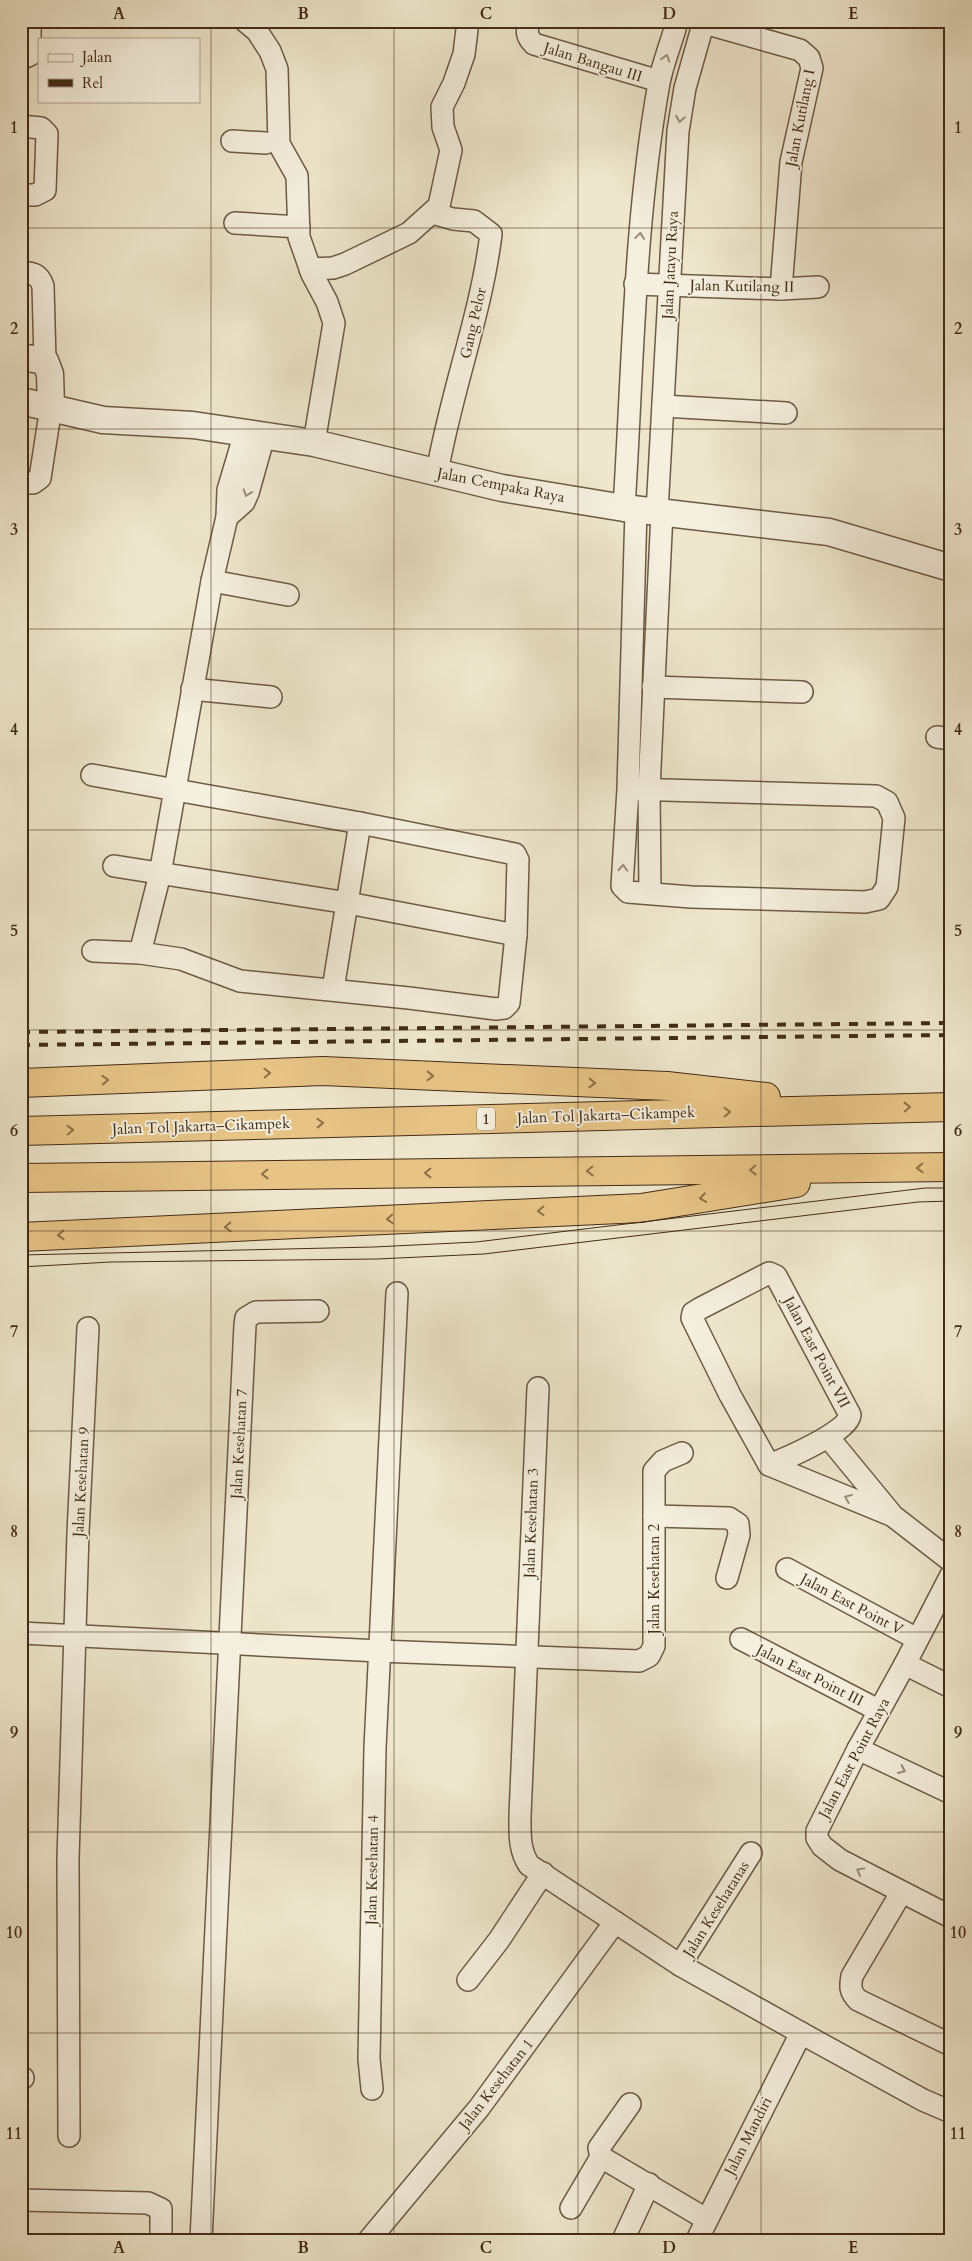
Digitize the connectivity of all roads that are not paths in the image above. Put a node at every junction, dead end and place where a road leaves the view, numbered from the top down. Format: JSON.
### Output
{"nodes":[{"id":1,"x":30,"y":21,"type":"edge"},
{"id":2,"x":245,"y":21,"type":"edge"},
{"id":3,"x":468,"y":21,"type":"edge"},
{"id":4,"x":677,"y":21,"type":"edge"},
{"id":5,"x":704,"y":22,"type":"edge"},
{"id":6,"x":529,"y":30,"type":"edge"},
{"id":7,"x":26,"y":53,"type":"edge"},
{"id":8,"x":659,"y":81,"type":"junction"},
{"id":9,"x":21,"y":126,"type":"edge"},
{"id":10,"x":232,"y":141,"type":"dead end"},
{"id":11,"x":266,"y":143,"type":"dead end"},
{"id":12,"x":21,"y":195,"type":"edge"},
{"id":13,"x":432,"y":213,"type":"junction"},
{"id":14,"x":235,"y":223,"type":"dead end"},
{"id":15,"x":299,"y":227,"type":"junction"},
{"id":16,"x":310,"y":269,"type":"junction"},
{"id":17,"x":21,"y":272,"type":"edge"},
{"id":18,"x":635,"y":284,"type":"junction"},
{"id":19,"x":669,"y":284,"type":"junction"},
{"id":20,"x":818,"y":287,"type":"dead end"},
{"id":21,"x":781,"y":289,"type":"junction"},
{"id":22,"x":33,"y":359,"type":"edge"},
{"id":23,"x":21,"y":401,"type":"edge"},
{"id":24,"x":663,"y":406,"type":"junction"},
{"id":25,"x":51,"y":407,"type":"junction"},
{"id":26,"x":786,"y":413,"type":"dead end"},
{"id":27,"x":254,"y":435,"type":"junction"},
{"id":28,"x":314,"y":443,"type":"junction"},
{"id":29,"x":436,"y":472,"type":"junction"},
{"id":30,"x":21,"y":482,"type":"edge"},
{"id":31,"x":645,"y":511,"type":"junction"},
{"id":32,"x":228,"y":517,"type":"junction"},
{"id":33,"x":951,"y":568,"type":"edge"},
{"id":34,"x":212,"y":581,"type":"junction"},
{"id":35,"x":288,"y":595,"type":"dead end"},
{"id":36,"x":653,"y":687,"type":"junction"},
{"id":37,"x":192,"y":688,"type":"junction"},
{"id":38,"x":802,"y":692,"type":"dead end"},
{"id":39,"x":271,"y":697,"type":"dead end"},
{"id":40,"x":92,"y":775,"type":"dead end"},
{"id":41,"x":628,"y":789,"type":"junction"},
{"id":42,"x":649,"y":789,"type":"junction"},
{"id":43,"x":174,"y":790,"type":"junction"},
{"id":44,"x":360,"y":823,"type":"junction"},
{"id":45,"x":114,"y":866,"type":"dead end"},
{"id":46,"x":160,"y":874,"type":"junction"},
{"id":47,"x":650,"y":893,"type":"junction"},
{"id":48,"x":348,"y":903,"type":"junction"},
{"id":49,"x":516,"y":934,"type":"junction"},
{"id":50,"x":93,"y":951,"type":"dead end"},
{"id":51,"x":140,"y":953,"type":"junction"},
{"id":52,"x":333,"y":990,"type":"junction"},
{"id":53,"x":21,"y":1083,"type":"edge"},
{"id":54,"x":951,"y":1107,"type":"edge"},
{"id":55,"x":871,"y":1108,"type":"junction"},
{"id":56,"x":21,"y":1131,"type":"edge"},
{"id":57,"x":951,"y":1167,"type":"edge"},
{"id":58,"x":889,"y":1168,"type":"junction"},
{"id":59,"x":21,"y":1178,"type":"edge"},
{"id":60,"x":21,"y":1237,"type":"edge"},
{"id":61,"x":397,"y":1293,"type":"dead end"},
{"id":62,"x":318,"y":1311,"type":"dead end"},
{"id":63,"x":88,"y":1328,"type":"dead end"},
{"id":64,"x":538,"y":1388,"type":"dead end"},
{"id":65,"x":828,"y":1437,"type":"junction"},
{"id":66,"x":682,"y":1453,"type":"dead end"},
{"id":67,"x":769,"y":1465,"type":"junction"},
{"id":68,"x":654,"y":1516,"type":"junction"},
{"id":69,"x":893,"y":1516,"type":"junction"},
{"id":70,"x":951,"y":1561,"type":"edge"},
{"id":71,"x":787,"y":1569,"type":"dead end"},
{"id":72,"x":727,"y":1578,"type":"dead end"},
{"id":73,"x":948,"y":1587,"type":"edge"},
{"id":74,"x":21,"y":1633,"type":"edge"},
{"id":75,"x":74,"y":1635,"type":"junction"},
{"id":76,"x":741,"y":1639,"type":"dead end"},
{"id":77,"x":917,"y":1639,"type":"junction"},
{"id":78,"x":228,"y":1643,"type":"junction"},
{"id":79,"x":379,"y":1651,"type":"junction"},
{"id":80,"x":526,"y":1657,"type":"junction"},
{"id":81,"x":905,"y":1664,"type":"junction"},
{"id":82,"x":951,"y":1687,"type":"edge"},
{"id":83,"x":878,"y":1710,"type":"junction"},
{"id":84,"x":858,"y":1749,"type":"junction"},
{"id":85,"x":951,"y":1793,"type":"edge"},
{"id":86,"x":751,"y":1854,"type":"dead end"},
{"id":87,"x":543,"y":1873,"type":"junction"},
{"id":88,"x":901,"y":1893,"type":"junction"},
{"id":89,"x":951,"y":1917,"type":"edge"},
{"id":90,"x":615,"y":1922,"type":"junction"},
{"id":91,"x":680,"y":1965,"type":"junction"},
{"id":92,"x":468,"y":1980,"type":"dead end"},
{"id":93,"x":801,"y":2033,"type":"junction"},
{"id":94,"x":951,"y":2045,"type":"edge"},
{"id":95,"x":372,"y":2089,"type":"dead end"},
{"id":96,"x":630,"y":2104,"type":"dead end"},
{"id":97,"x":951,"y":2112,"type":"edge"},
{"id":98,"x":69,"y":2136,"type":"dead end"},
{"id":99,"x":601,"y":2157,"type":"junction"},
{"id":100,"x":649,"y":2184,"type":"junction"},
{"id":101,"x":21,"y":2200,"type":"edge"},
{"id":102,"x":570,"y":2208,"type":"dead end"},
{"id":103,"x":706,"y":2219,"type":"junction"},
{"id":104,"x":161,"y":2240,"type":"edge"},
{"id":105,"x":201,"y":2240,"type":"edge"},
{"id":106,"x":369,"y":2240,"type":"edge"},
{"id":107,"x":623,"y":2240,"type":"edge"},
{"id":108,"x":697,"y":2240,"type":"edge"}],
"edges":[{"from":1,"to":7,"type":"street"},
{"from":2,"to":15,"type":"street"},
{"from":3,"to":13,"type":"street"},
{"from":8,"to":4,"type":"street","name":"Jalan Jatayu Raya","one_way":true},
{"from":5,"to":19,"type":"street","name":"Jalan Jatayu Raya","one_way":true},
{"from":5,"to":21,"type":"street","name":"Jalan Kutilang I"},
{"from":6,"to":8,"type":"street","name":"Jalan Bangau III"},
{"from":18,"to":8,"type":"street","name":"Jalan Jatayu Raya","one_way":true},
{"from":9,"to":12,"type":"street"},
{"from":10,"to":11,"type":"street"},
{"from":13,"to":16,"type":"street"},
{"from":13,"to":29,"type":"street","name":"Gang Pelor"},
{"from":14,"to":15,"type":"street"},
{"from":15,"to":16,"type":"street"},
{"from":16,"to":28,"type":"street"},
{"from":17,"to":22,"type":"street"},
{"from":18,"to":19,"type":"street","name":"Jalan Kutilang II"},
{"from":18,"to":31,"type":"street","name":"Jalan Jatayu Raya"},
{"from":19,"to":21,"type":"street","name":"Jalan Kutilang II"},
{"from":19,"to":24,"type":"street","name":"Jalan Jatayu Raya"},
{"from":20,"to":21,"type":"street","name":"Jalan Kutilang II"},
{"from":22,"to":25,"type":"street"},
{"from":23,"to":25,"type":"street","name":"Jalan Cempaka Raya"},
{"from":24,"to":26,"type":"street"},
{"from":24,"to":31,"type":"street","name":"Jalan Jatayu Raya"},
{"from":25,"to":27,"type":"street","name":"Jalan Cempaka Raya"},
{"from":25,"to":30,"type":"street"},
{"from":27,"to":28,"type":"street","name":"Jalan Cempaka Raya"},
{"from":27,"to":32,"type":"street"},
{"from":27,"to":32,"type":"street","one_way":true},
{"from":28,"to":29,"type":"street","name":"Jalan Cempaka Raya"},
{"from":29,"to":31,"type":"street","name":"Jalan Cempaka Raya"},
{"from":31,"to":33,"type":"street","name":"Jalan Cempaka Raya"},
{"from":31,"to":36,"type":"street"},
{"from":31,"to":41,"type":"street"},
{"from":32,"to":34,"type":"street"},
{"from":34,"to":35,"type":"street"},
{"from":34,"to":37,"type":"street"},
{"from":36,"to":38,"type":"street"},
{"from":36,"to":42,"type":"street"},
{"from":37,"to":39,"type":"street"},
{"from":37,"to":43,"type":"street"},
{"from":40,"to":43,"type":"street"},
{"from":41,"to":42,"type":"street"},
{"from":47,"to":41,"type":"street","one_way":true},
{"from":42,"to":47,"type":"street"},
{"from":42,"to":47,"type":"street"},
{"from":43,"to":44,"type":"street"},
{"from":43,"to":46,"type":"street"},
{"from":44,"to":48,"type":"street"},
{"from":44,"to":49,"type":"street"},
{"from":45,"to":46,"type":"street"},
{"from":46,"to":48,"type":"street"},
{"from":46,"to":51,"type":"street"},
{"from":48,"to":49,"type":"street"},
{"from":48,"to":52,"type":"street"},
{"from":49,"to":52,"type":"street"},
{"from":50,"to":51,"type":"street"},
{"from":51,"to":52,"type":"street"},
{"from":53,"to":55,"type":"highway","one_way":true},
{"from":55,"to":54,"type":"highway","name":"Jalan Tol Jakarta–Cikampek","number":"1","one_way":true},
{"from":56,"to":55,"type":"highway","name":"Jalan Tol Jakarta–Cikampek","number":"1","one_way":true},
{"from":57,"to":58,"type":"highway","one_way":true},
{"from":58,"to":59,"type":"highway","one_way":true},
{"from":58,"to":60,"type":"highway","one_way":true},
{"from":61,"to":79,"type":"street","name":"Jalan Kesehatan 4"},
{"from":62,"to":78,"type":"street","name":"Jalan Kesehatan 7"},
{"from":63,"to":75,"type":"street","name":"Jalan Kesehatan 9"},
{"from":64,"to":80,"type":"street","name":"Jalan Kesehatan 3"},
{"from":65,"to":67,"type":"street","name":"Jalan East Point VII"},
{"from":65,"to":67,"type":"street","name":"Jalan East Point VII"},
{"from":65,"to":69,"type":"street"},
{"from":66,"to":68,"type":"street","name":"Jalan Kesehatan 2"},
{"from":69,"to":67,"type":"street","one_way":true},
{"from":68,"to":72,"type":"street"},
{"from":68,"to":80,"type":"street","name":"Jalan Kesehatan 2"},
{"from":69,"to":70,"type":"street"},
{"from":71,"to":77,"type":"street","name":"Jalan East Point V"},
{"from":73,"to":77,"type":"street","name":"Jalan East Point Raya"},
{"from":74,"to":75,"type":"street","name":"Jalan Kesehatan 2"},
{"from":75,"to":78,"type":"street","name":"Jalan Kesehatan 2"},
{"from":75,"to":98,"type":"street","name":"Jalan Kesehatan 9"},
{"from":76,"to":83,"type":"street","name":"Jalan East Point III"},
{"from":77,"to":81,"type":"street","name":"Jalan East Point Raya"},
{"from":78,"to":79,"type":"street","name":"Jalan Kesehatan 2"},
{"from":78,"to":105,"type":"street"},
{"from":79,"to":80,"type":"street","name":"Jalan Kesehatan 2"},
{"from":79,"to":95,"type":"street","name":"Jalan Kesehatan 4"},
{"from":80,"to":87,"type":"street","name":"Jalan Kesehatan 3"},
{"from":81,"to":82,"type":"street"},
{"from":81,"to":83,"type":"street","name":"Jalan East Point Raya"},
{"from":83,"to":84,"type":"street","name":"Jalan East Point Raya"},
{"from":84,"to":85,"type":"street","one_way":true},
{"from":88,"to":84,"type":"street","name":"Jalan East Point Raya","one_way":true},
{"from":86,"to":91,"type":"street","name":"Jalan Kesehatanas"},
{"from":87,"to":90,"type":"street","name":"Jalan Kesehatan 3"},
{"from":87,"to":92,"type":"street"},
{"from":88,"to":89,"type":"street"},
{"from":88,"to":94,"type":"street"},
{"from":90,"to":91,"type":"street","name":"Jalan Kesehatan 3"},
{"from":90,"to":106,"type":"street","name":"Jalan Kesehatan 1"},
{"from":91,"to":93,"type":"street","name":"Jalan Kesehatan 3"},
{"from":93,"to":97,"type":"street","name":"Jalan Kesehatan 3"},
{"from":93,"to":103,"type":"street","name":"Jalan Mandiri"},
{"from":96,"to":99,"type":"street"},
{"from":99,"to":100,"type":"street"},
{"from":99,"to":102,"type":"street"},
{"from":100,"to":103,"type":"street"},
{"from":100,"to":107,"type":"street"},
{"from":101,"to":104,"type":"street"},
{"from":103,"to":108,"type":"street","name":"Jalan Mandiri"}]}
